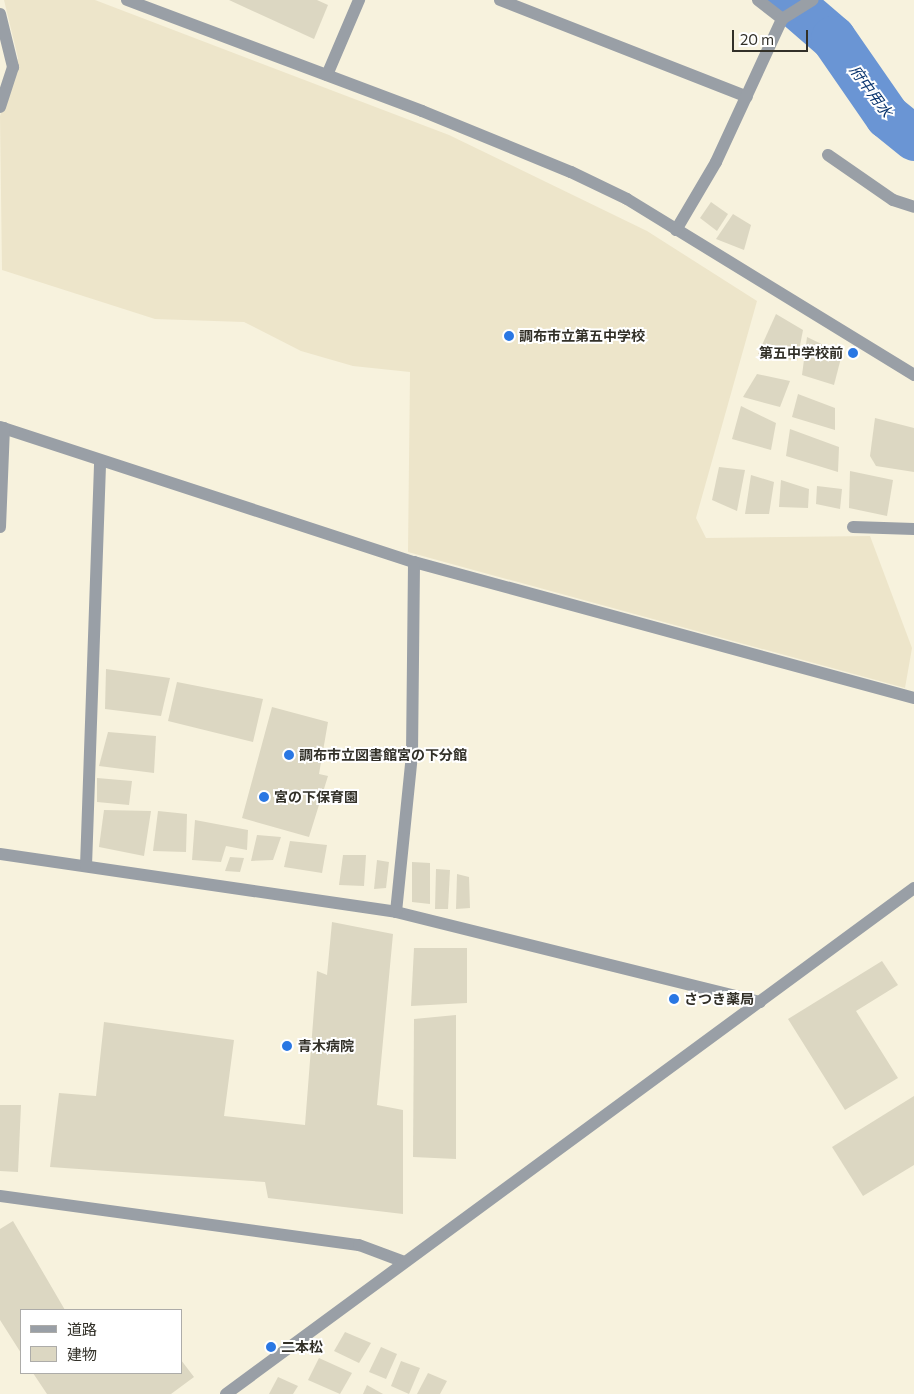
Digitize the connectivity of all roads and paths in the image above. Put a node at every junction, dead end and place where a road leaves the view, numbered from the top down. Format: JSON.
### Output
{"nodes":[{"id":1,"x":127,"y":0,"type":"edge"},
{"id":2,"x":359,"y":0,"type":"edge"},
{"id":3,"x":500,"y":0,"type":"edge"},
{"id":4,"x":758,"y":0,"type":"edge"},
{"id":5,"x":810,"y":1,"type":"edge"},
{"id":6,"x":0,"y":14,"type":"edge"},
{"id":7,"x":782,"y":19,"type":"junction"},
{"id":8,"x":327,"y":75,"type":"junction"},
{"id":9,"x":747,"y":97,"type":"junction"},
{"id":10,"x":0,"y":108,"type":"edge"},
{"id":11,"x":828,"y":155,"type":"dead end"},
{"id":12,"x":914,"y":207,"type":"edge"},
{"id":13,"x":676,"y":230,"type":"junction"},
{"id":14,"x":914,"y":375,"type":"edge"},
{"id":15,"x":2,"y":428,"type":"edge"},
{"id":16,"x":100,"y":463,"type":"junction"},
{"id":17,"x":0,"y":527,"type":"edge"},
{"id":18,"x":853,"y":527,"type":"dead end"},
{"id":19,"x":914,"y":529,"type":"edge"},
{"id":20,"x":414,"y":562,"type":"junction"},
{"id":21,"x":914,"y":698,"type":"edge"},
{"id":22,"x":0,"y":854,"type":"edge"},
{"id":23,"x":86,"y":866,"type":"junction"},
{"id":24,"x":914,"y":888,"type":"edge"},
{"id":25,"x":396,"y":912,"type":"junction"},
{"id":26,"x":760,"y":1002,"type":"junction"},
{"id":27,"x":0,"y":1196,"type":"edge"},
{"id":28,"x":402,"y":1261,"type":"junction"},
{"id":29,"x":226,"y":1394,"type":"edge"}],
"edges":[{"from":1,"to":8,"type":"street"},
{"from":2,"to":8,"type":"street"},
{"from":3,"to":9,"type":"street"},
{"from":4,"to":7,"type":"street"},
{"from":5,"to":7,"type":"street"},
{"from":6,"to":10,"type":"street"},
{"from":7,"to":9,"type":"street"},
{"from":8,"to":13,"type":"street"},
{"from":9,"to":13,"type":"street"},
{"from":11,"to":12,"type":"street"},
{"from":13,"to":14,"type":"street"},
{"from":15,"to":16,"type":"street"},
{"from":15,"to":17,"type":"street"},
{"from":16,"to":20,"type":"street"},
{"from":16,"to":23,"type":"street"},
{"from":18,"to":19,"type":"street"},
{"from":20,"to":21,"type":"street"},
{"from":20,"to":25,"type":"street"},
{"from":22,"to":23,"type":"street"},
{"from":23,"to":25,"type":"street"},
{"from":24,"to":26,"type":"street"},
{"from":25,"to":26,"type":"street"},
{"from":26,"to":28,"type":"street"},
{"from":27,"to":28,"type":"street"},
{"from":28,"to":29,"type":"street"}]}
